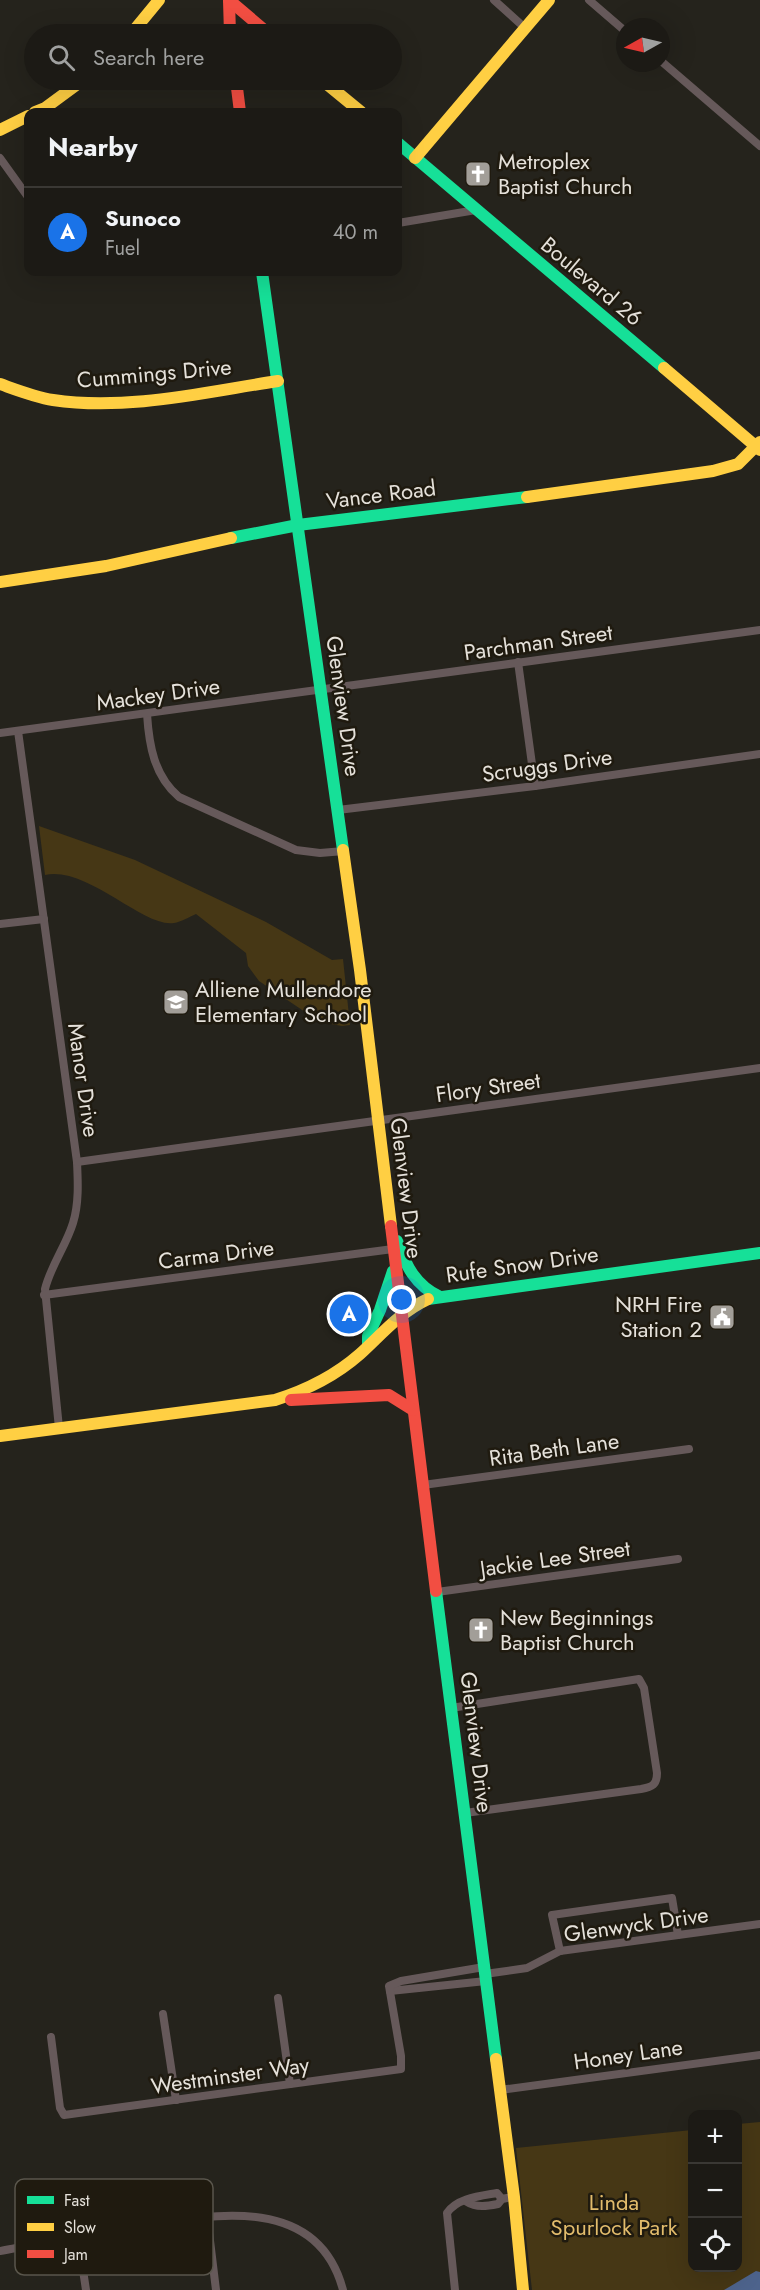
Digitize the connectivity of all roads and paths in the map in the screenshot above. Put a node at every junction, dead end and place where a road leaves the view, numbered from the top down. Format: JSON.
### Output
{"nodes":[{"id":1,"x":159,"y":0,"type":"edge"},
{"id":2,"x":229,"y":0,"type":"edge"},
{"id":3,"x":494,"y":0,"type":"edge"},
{"id":4,"x":549,"y":0,"type":"edge"},
{"id":5,"x":589,"y":0,"type":"edge"},
{"id":6,"x":616,"y":23,"type":"edge"},
{"id":7,"x":139,"y":24,"type":"edge"},
{"id":8,"x":230,"y":24,"type":"edge"},
{"id":9,"x":257,"y":24,"type":"edge"},
{"id":10,"x":525,"y":28,"type":"junction"},
{"id":11,"x":670,"y":69,"type":"edge"},
{"id":12,"x":70,"y":90,"type":"edge"},
{"id":13,"x":237,"y":90,"type":"edge"},
{"id":14,"x":334,"y":90,"type":"edge"},
{"id":15,"x":43,"y":108,"type":"edge"},
{"id":16,"x":240,"y":108,"type":"edge"},
{"id":17,"x":356,"y":108,"type":"edge"},
{"id":18,"x":24,"y":118,"type":"edge"},
{"id":19,"x":0,"y":130,"type":"edge"},
{"id":20,"x":760,"y":146,"type":"edge"},
{"id":21,"x":402,"y":147,"type":"edge"},
{"id":22,"x":0,"y":158,"type":"edge"},
{"id":23,"x":414,"y":158,"type":"junction"},
{"id":24,"x":24,"y":191,"type":"edge"},
{"id":25,"x":476,"y":210,"type":"junction"},
{"id":26,"x":402,"y":222,"type":"edge"},
{"id":27,"x":263,"y":276,"type":"edge"},
{"id":28,"x":278,"y":381,"type":"junction"},
{"id":29,"x":0,"y":384,"type":"edge"},
{"id":30,"x":759,"y":446,"type":"edge"},
{"id":31,"x":298,"y":525,"type":"junction"},
{"id":32,"x":0,"y":582,"type":"edge"},
{"id":33,"x":760,"y":630,"type":"edge"},
{"id":34,"x":518,"y":662,"type":"junction"},
{"id":35,"x":321,"y":688,"type":"junction"},
{"id":36,"x":147,"y":714,"type":"junction"},
{"id":37,"x":18,"y":731,"type":"junction"},
{"id":38,"x":0,"y":734,"type":"edge"},
{"id":39,"x":760,"y":754,"type":"edge"},
{"id":40,"x":535,"y":786,"type":"junction"},
{"id":41,"x":338,"y":810,"type":"junction"},
{"id":42,"x":344,"y":851,"type":"junction"},
{"id":43,"x":44,"y":919,"type":"junction"},
{"id":44,"x":0,"y":924,"type":"edge"},
{"id":45,"x":760,"y":1068,"type":"edge"},
{"id":46,"x":377,"y":1120,"type":"junction"},
{"id":47,"x":77,"y":1162,"type":"junction"},
{"id":48,"x":390,"y":1223,"type":"junction"},
{"id":49,"x":393,"y":1249,"type":"junction"},
{"id":50,"x":760,"y":1253,"type":"edge"},
{"id":51,"x":395,"y":1264,"type":"junction"},
{"id":52,"x":44,"y":1294,"type":"junction"},
{"id":53,"x":440,"y":1297,"type":"junction"},
{"id":54,"x":401,"y":1314,"type":"junction"},
{"id":55,"x":368,"y":1346,"type":"junction"},
{"id":56,"x":275,"y":1400,"type":"junction"},
{"id":57,"x":413,"y":1410,"type":"junction"},
{"id":58,"x":59,"y":1428,"type":"junction"},
{"id":59,"x":0,"y":1436,"type":"edge"},
{"id":60,"x":689,"y":1449,"type":"dead end"},
{"id":61,"x":423,"y":1485,"type":"junction"},
{"id":62,"x":678,"y":1559,"type":"dead end"},
{"id":63,"x":436,"y":1592,"type":"junction"},
{"id":64,"x":451,"y":1708,"type":"junction"},
{"id":65,"x":465,"y":1813,"type":"junction"},
{"id":66,"x":760,"y":1924,"type":"edge"},
{"id":67,"x":678,"y":1935,"type":"junction"},
{"id":68,"x":560,"y":1951,"type":"junction"},
{"id":69,"x":485,"y":1974,"type":"junction"},
{"id":70,"x":390,"y":1991,"type":"junction"},
{"id":71,"x":278,"y":1998,"type":"dead end"},
{"id":72,"x":163,"y":2014,"type":"dead end"},
{"id":73,"x":51,"y":2037,"type":"dead end"},
{"id":74,"x":760,"y":2055,"type":"edge"},
{"id":75,"x":290,"y":2084,"type":"junction"},
{"id":76,"x":500,"y":2090,"type":"junction"},
{"id":77,"x":176,"y":2100,"type":"junction"},
{"id":78,"x":508,"y":2198,"type":"junction"},
{"id":79,"x":213,"y":2216,"type":"edge"},
{"id":80,"x":15,"y":2248,"type":"edge"},
{"id":81,"x":0,"y":2251,"type":"edge"},
{"id":82,"x":213,"y":2265,"type":"edge"},
{"id":83,"x":84,"y":2275,"type":"edge"},
{"id":84,"x":86,"y":2290,"type":"edge"},
{"id":85,"x":216,"y":2290,"type":"edge"},
{"id":86,"x":343,"y":2290,"type":"edge"},
{"id":87,"x":455,"y":2290,"type":"edge"},
{"id":88,"x":523,"y":2290,"type":"edge"}],
"edges":[{"from":1,"to":7,"type":"main road"},
{"from":2,"to":8,"type":"main road"},
{"from":2,"to":9,"type":"main road"},
{"from":3,"to":10,"type":"street"},
{"from":4,"to":10,"type":"main road"},
{"from":5,"to":6,"type":"street"},
{"from":10,"to":23,"type":"main road"},
{"from":11,"to":20,"type":"street"},
{"from":12,"to":15,"type":"main road"},
{"from":13,"to":16,"type":"main road"},
{"from":14,"to":17,"type":"main road"},
{"from":18,"to":19,"type":"main road"},
{"from":21,"to":23,"type":"main road","name":"Boulevard 26"},
{"from":22,"to":24,"type":"street"},
{"from":23,"to":25,"type":"main road","name":"Boulevard 26"},
{"from":25,"to":26,"type":"street"},
{"from":25,"to":30,"type":"main road","name":"Boulevard 26"},
{"from":27,"to":28,"type":"main road","name":"Glenview Drive"},
{"from":28,"to":29,"type":"main road","name":"Cummings Drive"},
{"from":28,"to":31,"type":"main road","name":"Glenview Drive"},
{"from":30,"to":31,"type":"main road","name":"Vance Road"},
{"from":31,"to":32,"type":"main road","name":"Vance Road"},
{"from":31,"to":35,"type":"main road","name":"Glenview Drive"},
{"from":33,"to":34,"type":"street","name":"Parchman Street"},
{"from":34,"to":35,"type":"street","name":"Parchman Street"},
{"from":34,"to":40,"type":"street"},
{"from":35,"to":36,"type":"street","name":"Mackey Drive"},
{"from":35,"to":41,"type":"main road","name":"Glenview Drive"},
{"from":36,"to":37,"type":"street","name":"Mackey Drive"},
{"from":36,"to":42,"type":"street"},
{"from":37,"to":38,"type":"street","name":"Mackey Drive"},
{"from":37,"to":43,"type":"street","name":"Manor Drive"},
{"from":39,"to":40,"type":"street","name":"Scruggs Drive"},
{"from":40,"to":41,"type":"street","name":"Scruggs Drive"},
{"from":41,"to":42,"type":"main road","name":"Glenview Drive"},
{"from":42,"to":46,"type":"main road","name":"Glenview Drive"},
{"from":43,"to":44,"type":"street"},
{"from":43,"to":47,"type":"street","name":"Manor Drive"},
{"from":45,"to":46,"type":"street","name":"Flory Street"},
{"from":46,"to":47,"type":"street","name":"Flory Street"},
{"from":46,"to":48,"type":"main road","name":"Glenview Drive"},
{"from":47,"to":52,"type":"street","name":"Manor Drive"},
{"from":48,"to":49,"type":"main road","name":"Glenview Drive"},
{"from":48,"to":53,"type":"main road"},
{"from":49,"to":51,"type":"main road","name":"Glenview Drive"},
{"from":49,"to":52,"type":"street","name":"Carma Drive"},
{"from":50,"to":53,"type":"main road","name":"Rufe Snow Drive"},
{"from":51,"to":54,"type":"main road","name":"Glenview Drive"},
{"from":51,"to":55,"type":"main road"},
{"from":52,"to":58,"type":"street","name":"Manor Drive"},
{"from":53,"to":54,"type":"main road","name":"Rufe Snow Drive"},
{"from":54,"to":55,"type":"main road","name":"Rufe Snow Drive"},
{"from":54,"to":57,"type":"main road","name":"Glenview Drive"},
{"from":55,"to":56,"type":"main road","name":"Rufe Snow Drive"},
{"from":56,"to":57,"type":"main road"},
{"from":56,"to":58,"type":"main road","name":"Rufe Snow Drive"},
{"from":57,"to":61,"type":"main road","name":"Glenview Drive"},
{"from":58,"to":59,"type":"main road","name":"Rufe Snow Drive"},
{"from":60,"to":61,"type":"street","name":"Rita Beth Lane"},
{"from":61,"to":63,"type":"main road","name":"Glenview Drive"},
{"from":62,"to":63,"type":"street","name":"Jackie Lee Street"},
{"from":63,"to":64,"type":"main road","name":"Glenview Drive"},
{"from":64,"to":65,"type":"main road","name":"Glenview Drive"},
{"from":64,"to":65,"type":"street"},
{"from":65,"to":69,"type":"main road","name":"Glenview Drive"},
{"from":66,"to":67,"type":"street","name":"Glenwyck Drive"},
{"from":67,"to":68,"type":"street","name":"Glenwyck Drive"},
{"from":67,"to":68,"type":"street"},
{"from":68,"to":69,"type":"street","name":"Glenwyck Drive"},
{"from":69,"to":70,"type":"street","name":"Glenwyck Drive"},
{"from":69,"to":70,"type":"street","name":"Glenwyck Drive"},
{"from":69,"to":76,"type":"main road","name":"Glenview Drive"},
{"from":70,"to":75,"type":"street","name":"Westminster Way"},
{"from":71,"to":75,"type":"street"},
{"from":72,"to":77,"type":"street"},
{"from":73,"to":77,"type":"street","name":"Westminster Way"},
{"from":74,"to":76,"type":"street","name":"Honey Lane"},
{"from":75,"to":77,"type":"street","name":"Westminster Way"},
{"from":76,"to":78,"type":"main road","name":"Glenview Drive"},
{"from":78,"to":87,"type":"street"},
{"from":78,"to":88,"type":"main road","name":"Glenview Drive"},
{"from":79,"to":86,"type":"street"},
{"from":80,"to":81,"type":"street"},
{"from":82,"to":85,"type":"street"},
{"from":83,"to":84,"type":"street"}]}
